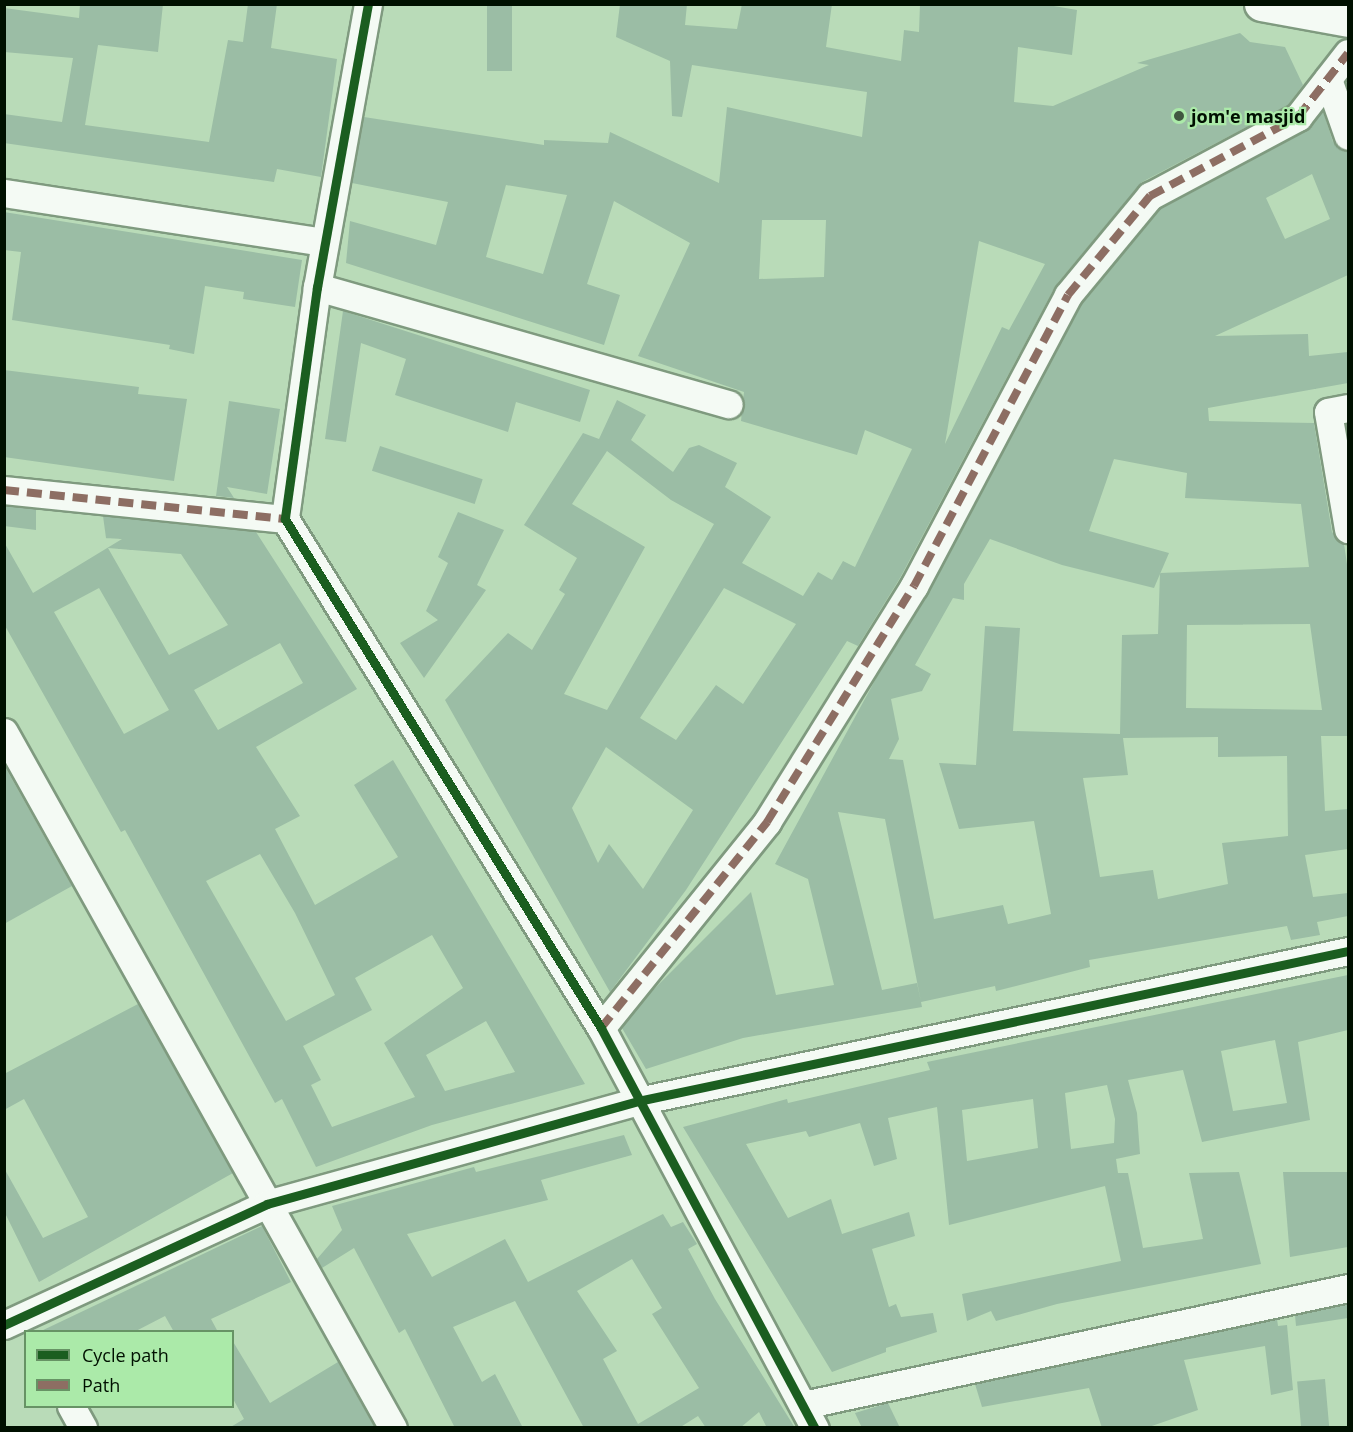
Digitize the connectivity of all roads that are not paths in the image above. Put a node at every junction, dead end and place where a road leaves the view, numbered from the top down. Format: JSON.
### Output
{"nodes":[{"id":1,"x":368,"y":4,"type":"edge"},
{"id":2,"x":1260,"y":4,"type":"edge"},
{"id":3,"x":1348,"y":20,"type":"edge"},
{"id":4,"x":1348,"y":53,"type":"edge"},
{"id":5,"x":1328,"y":79,"type":"junction"},
{"id":6,"x":1348,"y":136,"type":"edge"},
{"id":7,"x":4,"y":193,"type":"edge"},
{"id":8,"x":324,"y":242,"type":"junction"},
{"id":9,"x":317,"y":287,"type":"junction"},
{"id":10,"x":729,"y":404,"type":"dead end"},
{"id":11,"x":1348,"y":408,"type":"edge"},
{"id":12,"x":4,"y":490,"type":"edge"},
{"id":13,"x":285,"y":519,"type":"junction"},
{"id":14,"x":1348,"y":529,"type":"edge"},
{"id":15,"x":4,"y":732,"type":"edge"},
{"id":16,"x":1348,"y":951,"type":"edge"},
{"id":17,"x":601,"y":1028,"type":"junction"},
{"id":18,"x":638,"y":1101,"type":"junction"},
{"id":19,"x":267,"y":1204,"type":"junction"},
{"id":20,"x":1348,"y":1288,"type":"edge"},
{"id":21,"x":13,"y":1319,"type":"edge"},
{"id":22,"x":71,"y":1408,"type":"edge"},
{"id":23,"x":809,"y":1417,"type":"edge"},
{"id":24,"x":83,"y":1428,"type":"edge"},
{"id":25,"x":393,"y":1428,"type":"edge"}],
"edges":[{"from":1,"to":8,"type":"street"},
{"from":2,"to":3,"type":"main road"},
{"from":4,"to":5,"type":"street"},
{"from":5,"to":6,"type":"street"},
{"from":5,"to":17,"type":"street"},
{"from":7,"to":8,"type":"street"},
{"from":8,"to":9,"type":"street"},
{"from":9,"to":10,"type":"street"},
{"from":9,"to":13,"type":"street"},
{"from":11,"to":14,"type":"street"},
{"from":12,"to":13,"type":"street"},
{"from":13,"to":17,"type":"street"},
{"from":15,"to":19,"type":"street"},
{"from":16,"to":18,"type":"street"},
{"from":17,"to":18,"type":"street"},
{"from":18,"to":19,"type":"street"},
{"from":18,"to":23,"type":"street"},
{"from":19,"to":21,"type":"street"},
{"from":19,"to":25,"type":"street"},
{"from":20,"to":23,"type":"street"},
{"from":22,"to":24,"type":"street"}]}
